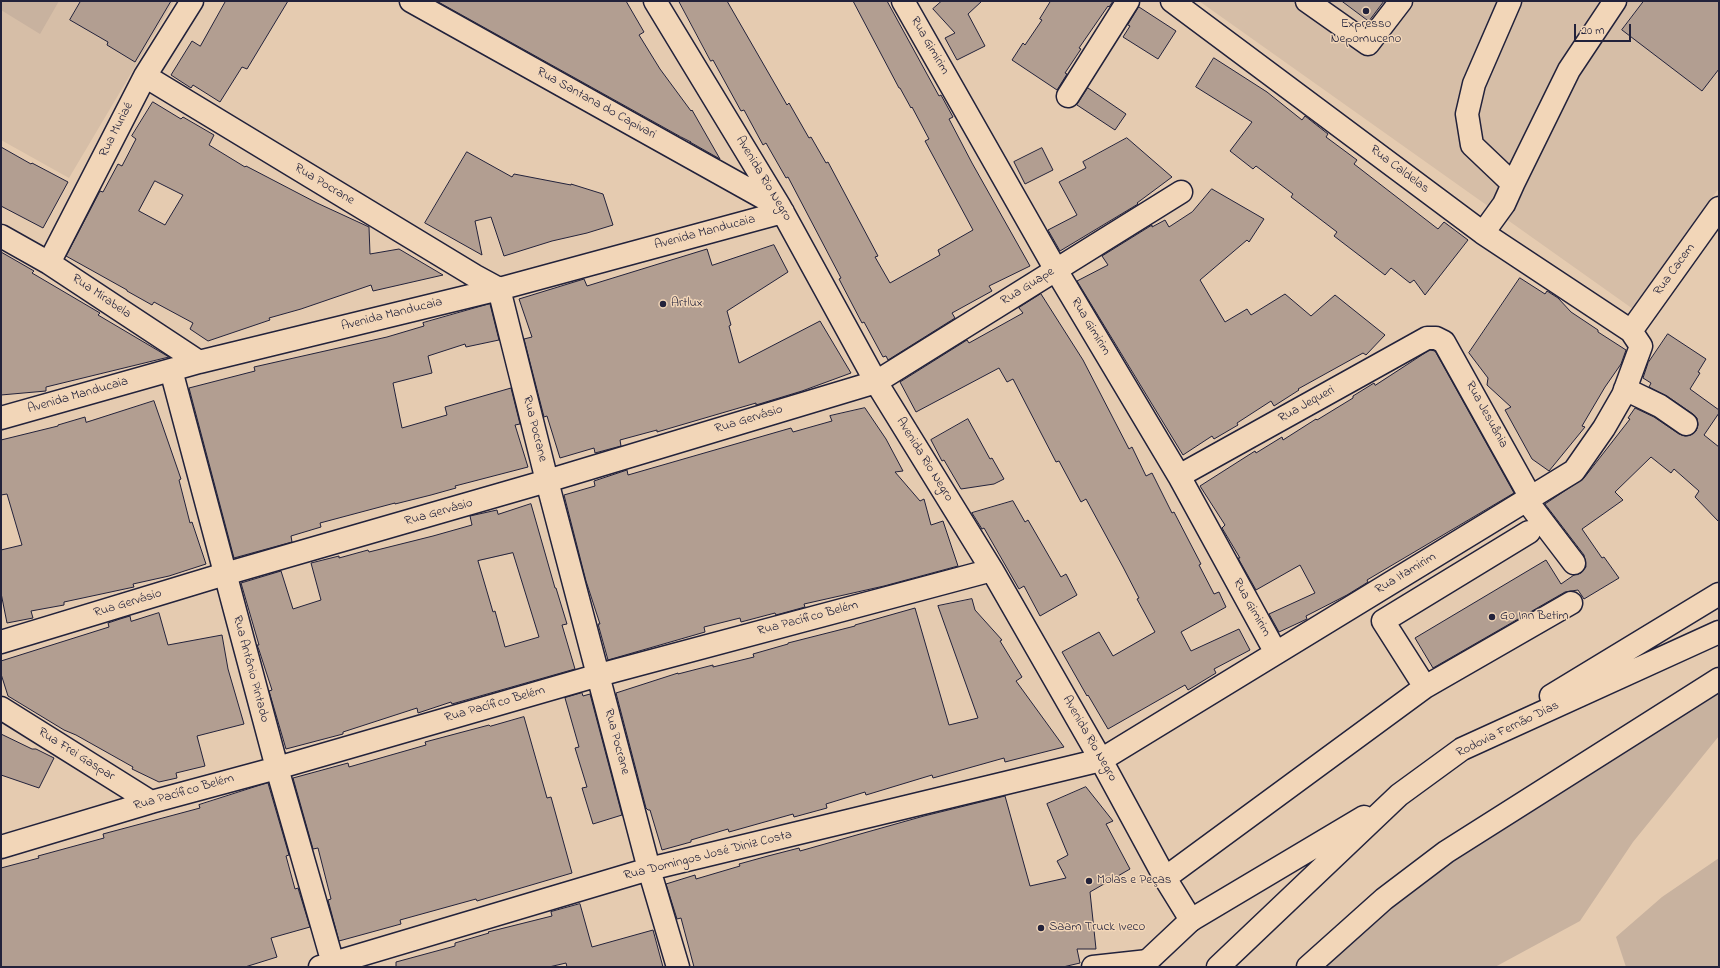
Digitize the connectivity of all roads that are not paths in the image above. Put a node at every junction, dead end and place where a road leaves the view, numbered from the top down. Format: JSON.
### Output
{"nodes":[{"id":1,"x":192,"y":1,"type":"edge"},
{"id":2,"x":411,"y":1,"type":"edge"},
{"id":3,"x":655,"y":1,"type":"edge"},
{"id":4,"x":903,"y":1,"type":"edge"},
{"id":5,"x":1128,"y":1,"type":"edge"},
{"id":6,"x":1172,"y":1,"type":"edge"},
{"id":7,"x":1308,"y":1,"type":"edge"},
{"id":8,"x":1401,"y":1,"type":"edge"},
{"id":9,"x":1510,"y":1,"type":"edge"},
{"id":10,"x":1615,"y":1,"type":"edge"},
{"id":11,"x":145,"y":76,"type":"junction"},
{"id":12,"x":1068,"y":96,"type":"dead end"},
{"id":13,"x":1513,"y":184,"type":"junction"},
{"id":14,"x":1181,"y":192,"type":"dead end"},
{"id":15,"x":1719,"y":208,"type":"edge"},
{"id":16,"x":782,"y":210,"type":"junction"},
{"id":17,"x":1482,"y":233,"type":"junction"},
{"id":18,"x":1,"y":236,"type":"edge"},
{"id":19,"x":49,"y":262,"type":"junction"},
{"id":20,"x":1056,"y":270,"type":"junction"},
{"id":21,"x":499,"y":289,"type":"junction"},
{"id":22,"x":1631,"y":331,"type":"junction"},
{"id":23,"x":1436,"y":338,"type":"joint"},
{"id":24,"x":199,"y":362,"type":"junction"},
{"id":25,"x":170,"y":370,"type":"junction"},
{"id":26,"x":876,"y":382,"type":"junction"},
{"id":27,"x":1626,"y":389,"type":"junction"},
{"id":28,"x":1,"y":418,"type":"edge"},
{"id":29,"x":1686,"y":424,"type":"dead end"},
{"id":30,"x":1179,"y":476,"type":"junction"},
{"id":31,"x":547,"y":481,"type":"junction"},
{"id":32,"x":1529,"y":499,"type":"junction"},
{"id":33,"x":1529,"y":532,"type":"dead end"},
{"id":34,"x":1574,"y":563,"type":"dead end"},
{"id":35,"x":992,"y":570,"type":"junction"},
{"id":36,"x":225,"y":574,"type":"junction"},
{"id":37,"x":1719,"y":594,"type":"edge"},
{"id":38,"x":1571,"y":603,"type":"dead end"},
{"id":39,"x":1719,"y":632,"type":"edge"},
{"id":40,"x":1,"y":642,"type":"edge"},
{"id":41,"x":1276,"y":653,"type":"junction"},
{"id":42,"x":599,"y":675,"type":"junction"},
{"id":43,"x":1719,"y":679,"type":"edge"},
{"id":44,"x":1426,"y":687,"type":"junction"},
{"id":45,"x":1,"y":708,"type":"edge"},
{"id":46,"x":1462,"y":749,"type":"junction"},
{"id":47,"x":1101,"y":760,"type":"junction"},
{"id":48,"x":277,"y":768,"type":"junction"},
{"id":49,"x":1399,"y":795,"type":"junction"},
{"id":50,"x":151,"y":802,"type":"junction"},
{"id":51,"x":1,"y":847,"type":"edge"},
{"id":52,"x":649,"y":869,"type":"junction"},
{"id":53,"x":1165,"y":878,"type":"junction"},
{"id":54,"x":1191,"y":920,"type":"junction"},
{"id":55,"x":1144,"y":964,"type":"edge"},
{"id":56,"x":329,"y":966,"type":"edge"},
{"id":57,"x":678,"y":967,"type":"edge"},
{"id":58,"x":1093,"y":967,"type":"edge"},
{"id":59,"x":1218,"y":967,"type":"edge"},
{"id":60,"x":1308,"y":967,"type":"edge"}],
"edges":[{"from":1,"to":11,"type":"main road","name":"Rua Muriaé"},
{"from":2,"to":16,"type":"main road","name":"Rua Santana do Capivari"},
{"from":3,"to":16,"type":"main road","name":"Avenida Rio Negro"},
{"from":4,"to":20,"type":"main road","name":"Rua Gimirim"},
{"from":5,"to":12,"type":"main road"},
{"from":6,"to":17,"type":"main road","name":"Rua Caldelas"},
{"from":7,"to":8,"type":"main road"},
{"from":9,"to":13,"type":"main road"},
{"from":10,"to":13,"type":"main road"},
{"from":11,"to":19,"type":"main road","name":"Rua Muriaé"},
{"from":11,"to":21,"type":"main road","name":"Rua Pocrane"},
{"from":13,"to":17,"type":"main road"},
{"from":14,"to":20,"type":"main road","name":"Rua Guape"},
{"from":15,"to":22,"type":"main road","name":"Rua Cacem"},
{"from":16,"to":21,"type":"main road","name":"Avenida Manducaia"},
{"from":16,"to":26,"type":"main road","name":"Avenida Rio Negro"},
{"from":17,"to":22,"type":"main road","name":"Rua Caldelas"},
{"from":18,"to":19,"type":"main road","name":"Rua Mirabela"},
{"from":19,"to":24,"type":"main road","name":"Rua Mirabela"},
{"from":20,"to":26,"type":"main road","name":"Rua Guape"},
{"from":20,"to":30,"type":"main road","name":"Rua Gimirim"},
{"from":21,"to":24,"type":"main road","name":"Avenida Manducaia"},
{"from":21,"to":31,"type":"main road","name":"Rua Pocrane"},
{"from":22,"to":27,"type":"main road","name":"Rua Itamirim"},
{"from":23,"to":30,"type":"main road","name":"Rua Jequeri"},
{"from":23,"to":32,"type":"main road","name":"Rua Jesuânia"},
{"from":24,"to":25,"type":"main road","name":"Avenida Manducaia"},
{"from":25,"to":28,"type":"main road","name":"Avenida Manducaia"},
{"from":25,"to":36,"type":"main road","name":"Rua Antônio Pintado"},
{"from":26,"to":31,"type":"main road","name":"Rua Gervásio"},
{"from":26,"to":35,"type":"main road","name":"Avenida Rio Negro"},
{"from":27,"to":29,"type":"main road"},
{"from":27,"to":32,"type":"main road","name":"Rua Itamirim"},
{"from":30,"to":41,"type":"main road","name":"Rua Gimirim"},
{"from":31,"to":36,"type":"main road","name":"Rua Gervásio"},
{"from":31,"to":42,"type":"main road","name":"Rua Pocrane"},
{"from":32,"to":34,"type":"main road","name":"Rua Jesuânia"},
{"from":32,"to":41,"type":"main road","name":"Rua Itamirim"},
{"from":33,"to":44,"type":"main road"},
{"from":35,"to":42,"type":"main road","name":"Rua Pacífico Belém"},
{"from":35,"to":47,"type":"main road","name":"Avenida Rio Negro"},
{"from":36,"to":40,"type":"main road","name":"Rua Gervásio"},
{"from":36,"to":48,"type":"main road","name":"Rua Antônio Pintado"},
{"from":37,"to":46,"type":"main road"},
{"from":38,"to":44,"type":"main road"},
{"from":39,"to":46,"type":"main road","name":"Rodovia Fernão Dias"},
{"from":41,"to":47,"type":"main road","name":"Rua Itamirim"},
{"from":42,"to":48,"type":"main road","name":"Rua Pacífico Belém"},
{"from":42,"to":52,"type":"main road","name":"Rua Pocrane"},
{"from":43,"to":60,"type":"main road"},
{"from":44,"to":53,"type":"main road"},
{"from":45,"to":50,"type":"main road","name":"Rua Frei Gaspar"},
{"from":46,"to":49,"type":"main road","name":"Rodovia Fernão Dias"},
{"from":47,"to":52,"type":"main road","name":"Rua Domingos José Diniz Costa"},
{"from":47,"to":53,"type":"main road","name":"Avenida Rio Negro"},
{"from":48,"to":50,"type":"main road","name":"Rua Pacífico Belém"},
{"from":48,"to":56,"type":"main road","name":"Rua Antônio Pintado"},
{"from":49,"to":54,"type":"main road"},
{"from":49,"to":59,"type":"main road","name":"Rodovia Fernão Dias"},
{"from":50,"to":51,"type":"main road","name":"Rua Pacífico Belém"},
{"from":52,"to":56,"type":"main road","name":"Rua Domingos José Diniz Costa"},
{"from":52,"to":57,"type":"main road","name":"Rua Pocrane"},
{"from":53,"to":54,"type":"main road","name":"Avenida Rio Negro"},
{"from":54,"to":55,"type":"main road"},
{"from":55,"to":58,"type":"main road"}]}
